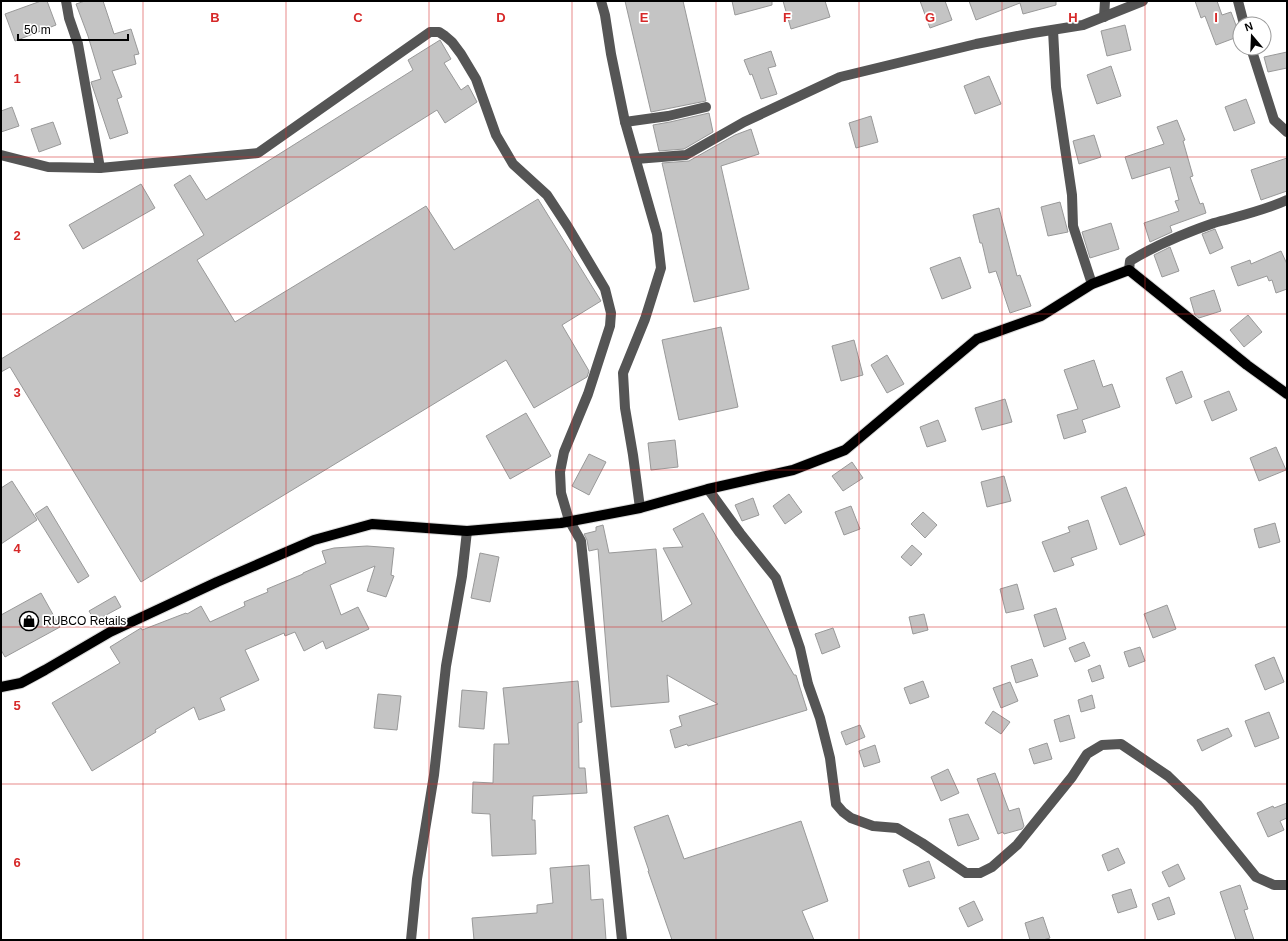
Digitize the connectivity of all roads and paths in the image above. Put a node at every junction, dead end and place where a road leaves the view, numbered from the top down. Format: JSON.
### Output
{"nodes":[{"id":1,"x":66,"y":1,"type":"edge"},
{"id":2,"x":602,"y":1,"type":"edge"},
{"id":3,"x":1105,"y":1,"type":"edge"},
{"id":4,"x":1143,"y":1,"type":"edge"},
{"id":5,"x":1238,"y":1,"type":"edge"},
{"id":6,"x":1242,"y":16,"type":"edge"},
{"id":7,"x":1104,"y":17,"type":"junction"},
{"id":8,"x":1053,"y":30,"type":"junction"},
{"id":9,"x":1254,"y":56,"type":"edge"},
{"id":10,"x":706,"y":107,"type":"dead end"},
{"id":11,"x":625,"y":122,"type":"junction"},
{"id":12,"x":1287,"y":132,"type":"edge"},
{"id":13,"x":1,"y":155,"type":"edge"},
{"id":14,"x":636,"y":159,"type":"junction"},
{"id":15,"x":100,"y":168,"type":"junction"},
{"id":16,"x":1287,"y":200,"type":"edge"},
{"id":17,"x":1129,"y":270,"type":"junction"},
{"id":18,"x":1092,"y":284,"type":"junction"},
{"id":19,"x":1287,"y":394,"type":"edge"},
{"id":20,"x":708,"y":489,"type":"junction"},
{"id":21,"x":640,"y":508,"type":"junction"},
{"id":22,"x":569,"y":520,"type":"junction"},
{"id":23,"x":467,"y":531,"type":"junction"},
{"id":24,"x":1,"y":687,"type":"edge"},
{"id":25,"x":1287,"y":885,"type":"edge"},
{"id":26,"x":411,"y":940,"type":"edge"},
{"id":27,"x":622,"y":940,"type":"edge"}],
"edges":[{"from":1,"to":15,"type":"street"},
{"from":2,"to":11,"type":"street"},
{"from":3,"to":7,"type":"street"},
{"from":4,"to":7,"type":"street"},
{"from":5,"to":6,"type":"street"},
{"from":7,"to":8,"type":"street"},
{"from":8,"to":14,"type":"street"},
{"from":8,"to":18,"type":"street"},
{"from":9,"to":12,"type":"street"},
{"from":10,"to":11,"type":"street"},
{"from":11,"to":14,"type":"street"},
{"from":13,"to":15,"type":"street"},
{"from":14,"to":21,"type":"street"},
{"from":15,"to":22,"type":"street"},
{"from":16,"to":17,"type":"street"},
{"from":17,"to":18,"type":"main road"},
{"from":17,"to":19,"type":"main road"},
{"from":18,"to":20,"type":"main road"},
{"from":20,"to":21,"type":"main road"},
{"from":20,"to":25,"type":"street"},
{"from":21,"to":22,"type":"main road"},
{"from":22,"to":23,"type":"main road"},
{"from":22,"to":27,"type":"street"},
{"from":23,"to":24,"type":"main road"},
{"from":23,"to":26,"type":"street"}]}
